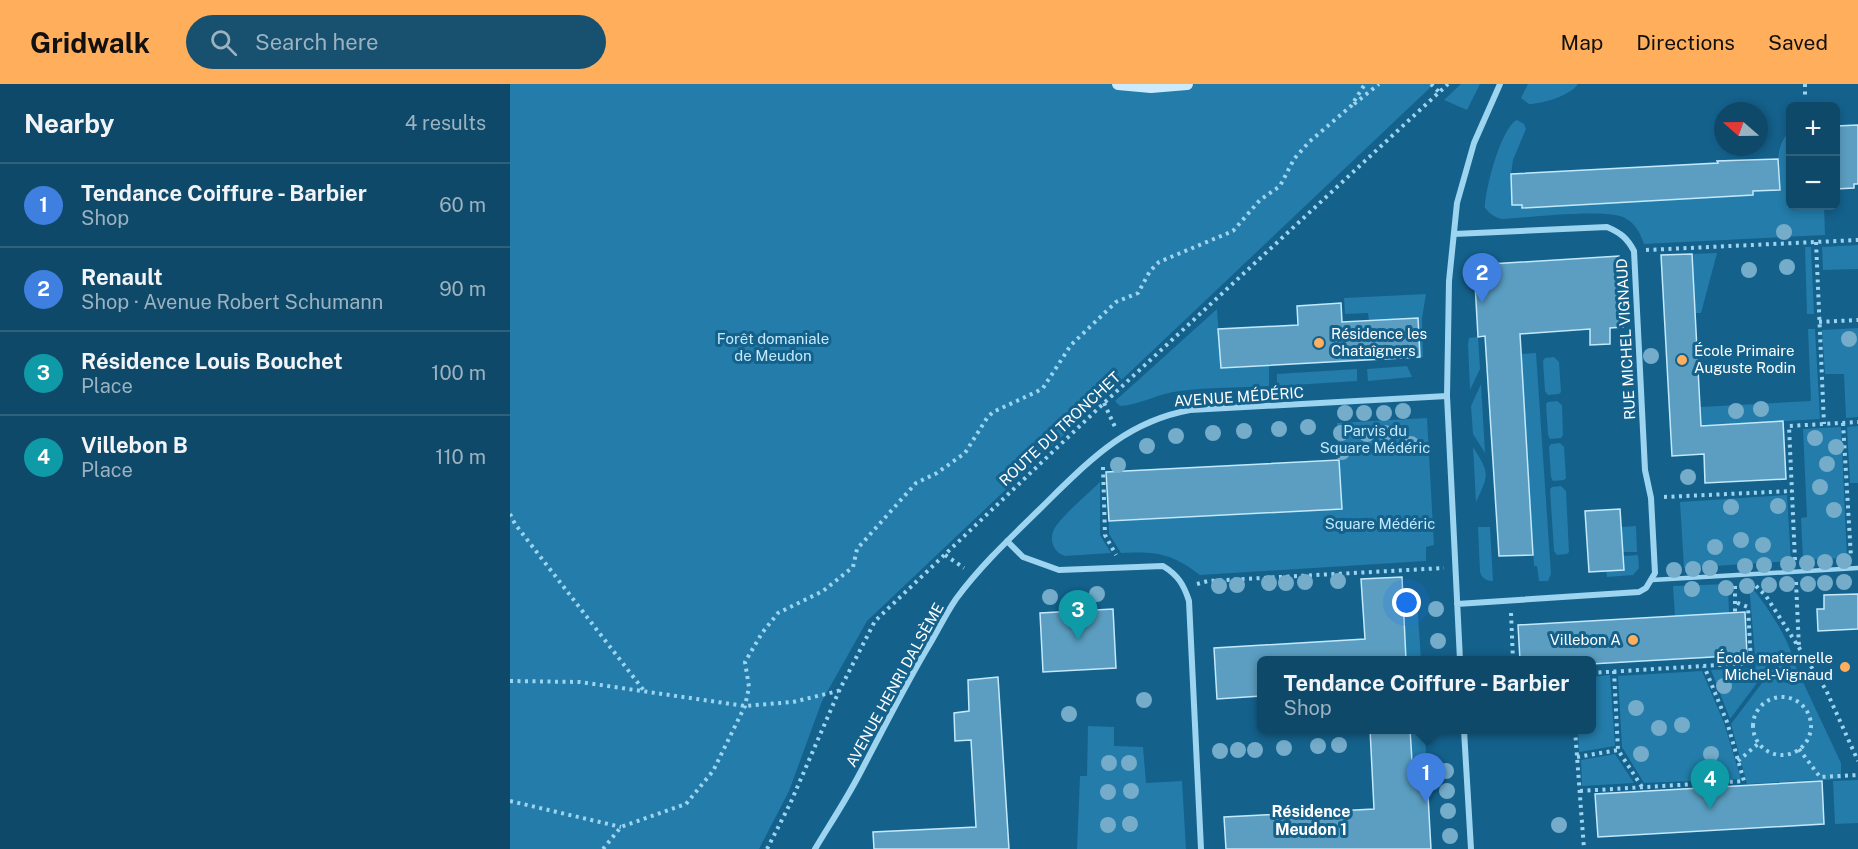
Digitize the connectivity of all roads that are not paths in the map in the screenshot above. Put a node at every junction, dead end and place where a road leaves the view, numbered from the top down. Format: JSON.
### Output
{"nodes":[{"id":1,"x":1118,"y":84,"type":"edge"},
{"id":2,"x":1187,"y":84,"type":"edge"},
{"id":3,"x":1500,"y":84,"type":"edge"},
{"id":4,"x":1454,"y":234,"type":"junction"},
{"id":5,"x":1447,"y":396,"type":"junction"},
{"id":6,"x":1007,"y":541,"type":"junction"},
{"id":7,"x":1855,"y":568,"type":"edge"},
{"id":8,"x":1652,"y":580,"type":"junction"},
{"id":9,"x":1457,"y":604,"type":"junction"},
{"id":10,"x":1460,"y":656,"type":"edge"},
{"id":11,"x":1464,"y":734,"type":"edge"},
{"id":12,"x":815,"y":849,"type":"edge"},
{"id":13,"x":1201,"y":849,"type":"edge"},
{"id":14,"x":1472,"y":849,"type":"edge"}],
"edges":[{"from":1,"to":2,"type":"main road"},
{"from":3,"to":4,"type":"street"},
{"from":4,"to":5,"type":"street"},
{"from":4,"to":8,"type":"street","name":"RUE MICHEL VIGNAUD"},
{"from":5,"to":6,"type":"street","name":"AVENUE MÉDÉRIC"},
{"from":5,"to":9,"type":"street"},
{"from":6,"to":12,"type":"street","name":"AVENUE HENRI DALSÈME"},
{"from":6,"to":13,"type":"street"},
{"from":7,"to":8,"type":"lane"},
{"from":8,"to":9,"type":"street"},
{"from":9,"to":10,"type":"street"},
{"from":11,"to":14,"type":"street"}]}
